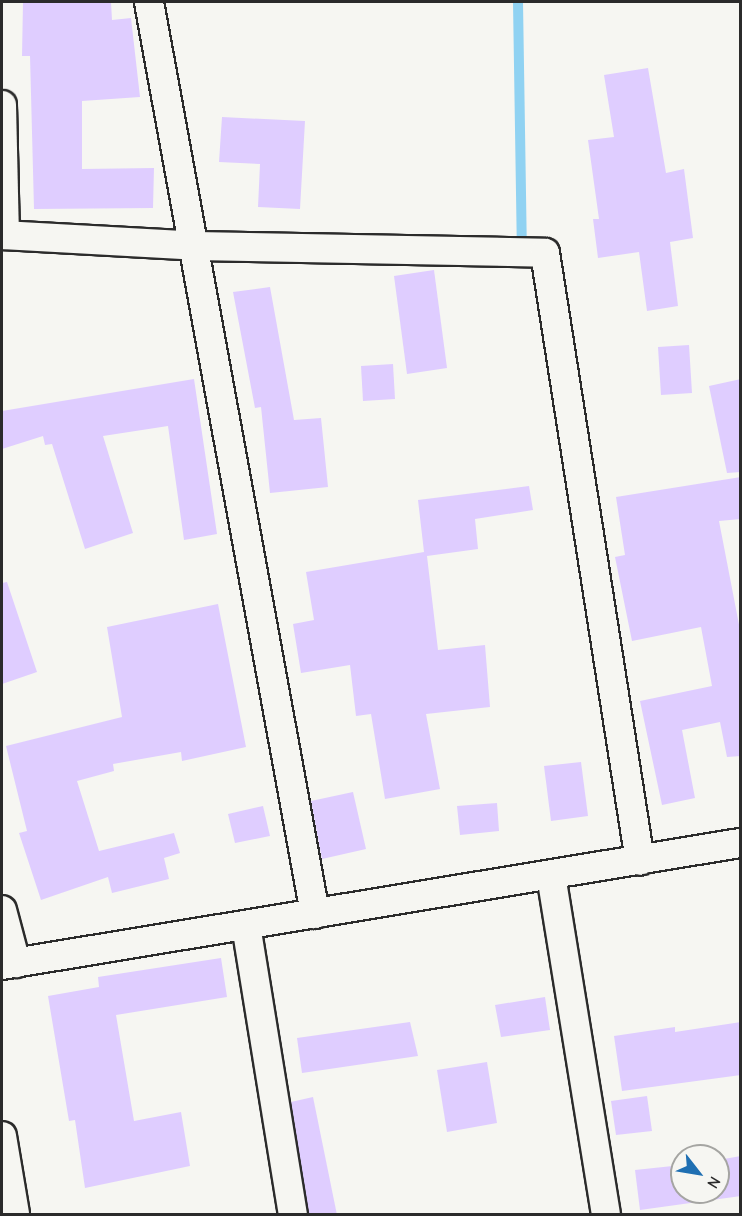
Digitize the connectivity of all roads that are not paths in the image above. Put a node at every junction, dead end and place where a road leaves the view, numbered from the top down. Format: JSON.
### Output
{"nodes":[{"id":1,"x":148,"y":2,"type":"edge"},
{"id":2,"x":2,"y":105,"type":"edge"},
{"id":3,"x":3,"y":235,"type":"edge"},
{"id":4,"x":196,"y":246,"type":"junction"},
{"id":5,"x":741,"y":843,"type":"edge"},
{"id":6,"x":640,"y":861,"type":"junction"},
{"id":7,"x":551,"y":875,"type":"junction"},
{"id":8,"x":2,"y":910,"type":"edge"},
{"id":9,"x":315,"y":914,"type":"junction"},
{"id":10,"x":246,"y":925,"type":"junction"},
{"id":11,"x":9,"y":964,"type":"edge"},
{"id":12,"x":2,"y":1136,"type":"edge"},
{"id":13,"x":15,"y":1215,"type":"edge"},
{"id":14,"x":294,"y":1215,"type":"edge"},
{"id":15,"x":606,"y":1215,"type":"edge"}],
"edges":[{"from":1,"to":4,"type":"street"},
{"from":2,"to":3,"type":"street"},
{"from":3,"to":4,"type":"street"},
{"from":4,"to":6,"type":"street"},
{"from":4,"to":9,"type":"street"},
{"from":5,"to":6,"type":"street"},
{"from":6,"to":7,"type":"street"},
{"from":7,"to":9,"type":"street"},
{"from":7,"to":15,"type":"street"},
{"from":8,"to":11,"type":"street"},
{"from":9,"to":10,"type":"street"},
{"from":10,"to":11,"type":"street"},
{"from":10,"to":14,"type":"street"},
{"from":12,"to":13,"type":"street"}]}
